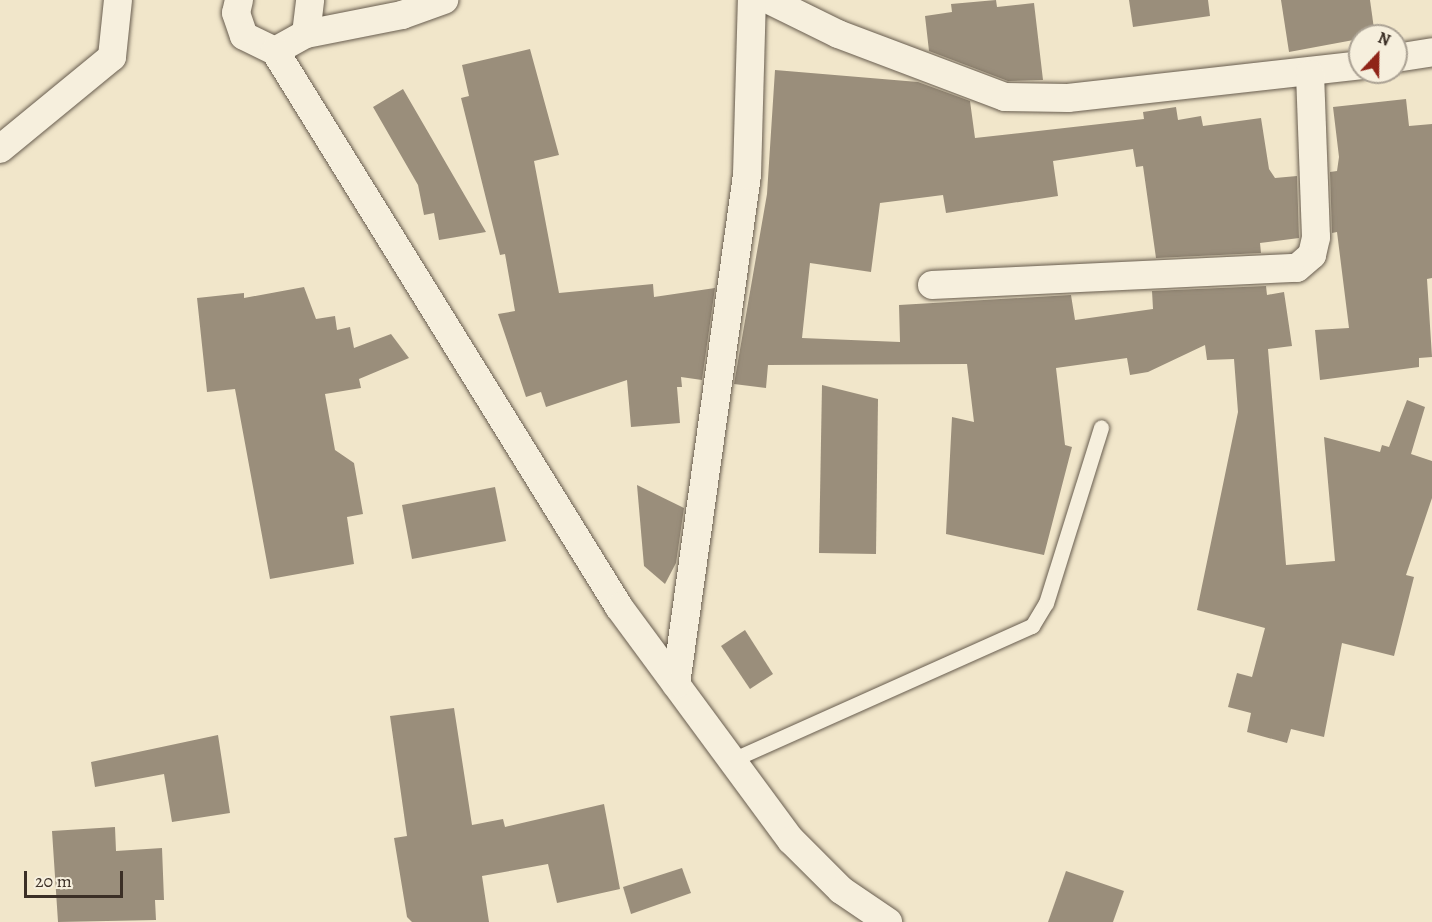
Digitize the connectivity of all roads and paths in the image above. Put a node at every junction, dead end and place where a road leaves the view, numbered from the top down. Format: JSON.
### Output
{"nodes":[{"id":1,"x":118,"y":0,"type":"edge"},
{"id":2,"x":309,"y":0,"type":"edge"},
{"id":3,"x":444,"y":0,"type":"edge"},
{"id":4,"x":752,"y":0,"type":"edge"},
{"id":5,"x":769,"y":0,"type":"edge"},
{"id":6,"x":238,"y":1,"type":"edge"},
{"id":7,"x":306,"y":34,"type":"junction"},
{"id":8,"x":275,"y":51,"type":"junction"},
{"id":9,"x":1432,"y":52,"type":"edge"},
{"id":10,"x":1408,"y":56,"type":"edge"},
{"id":11,"x":1348,"y":67,"type":"edge"},
{"id":12,"x":1310,"y":74,"type":"junction"},
{"id":13,"x":0,"y":149,"type":"edge"},
{"id":14,"x":932,"y":285,"type":"dead end"},
{"id":15,"x":1101,"y":427,"type":"dead end"},
{"id":16,"x":676,"y":684,"type":"junction"},
{"id":17,"x":732,"y":760,"type":"junction"},
{"id":18,"x":877,"y":920,"type":"edge"}],
"edges":[{"from":1,"to":13,"type":"street"},
{"from":2,"to":7,"type":"street"},
{"from":3,"to":7,"type":"street"},
{"from":4,"to":16,"type":"street"},
{"from":5,"to":12,"type":"street"},
{"from":6,"to":8,"type":"street"},
{"from":7,"to":8,"type":"street"},
{"from":8,"to":16,"type":"street"},
{"from":9,"to":10,"type":"street"},
{"from":11,"to":12,"type":"street"},
{"from":12,"to":14,"type":"street"},
{"from":15,"to":17,"type":"lane"},
{"from":16,"to":17,"type":"street"},
{"from":17,"to":18,"type":"street"}]}
